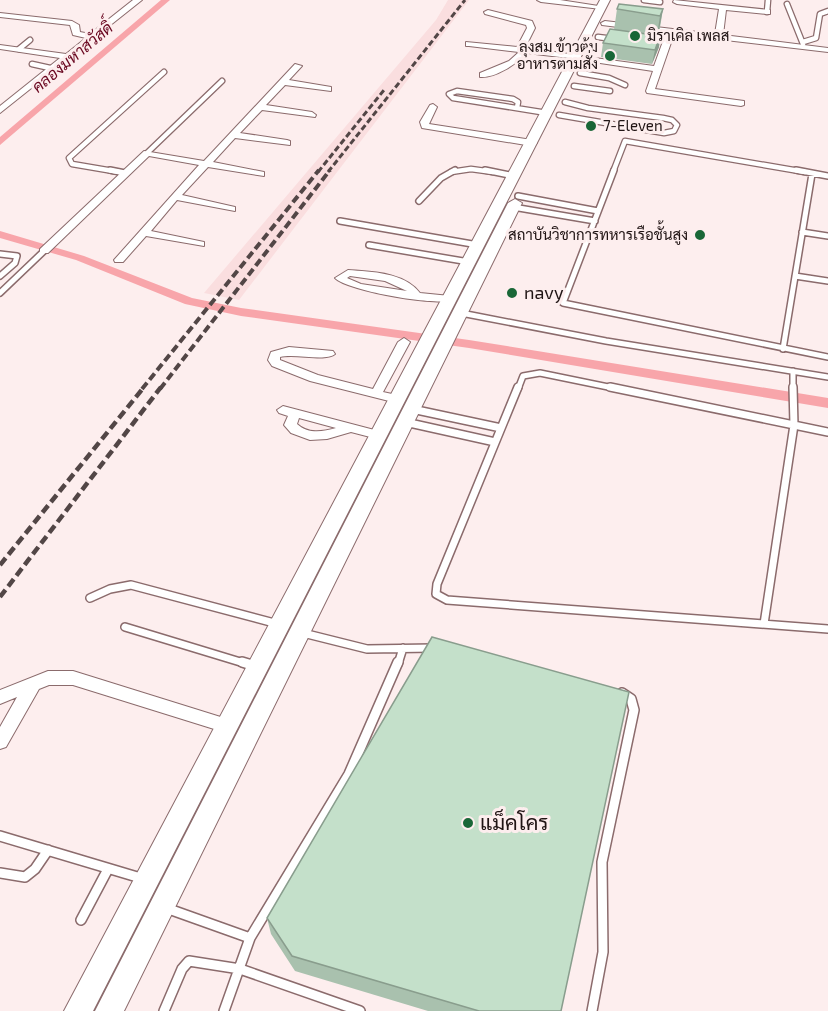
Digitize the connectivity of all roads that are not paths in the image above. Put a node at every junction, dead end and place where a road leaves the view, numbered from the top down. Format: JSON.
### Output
{"nodes":[{"id":1,"x":138,"y":0,"type":"edge"},
{"id":2,"x":541,"y":0,"type":"edge"},
{"id":3,"x":644,"y":0,"type":"edge"},
{"id":4,"x":768,"y":0,"type":"edge"},
{"id":5,"x":660,"y":2,"type":"dead end"},
{"id":6,"x":677,"y":2,"type":"dead end"},
{"id":7,"x":609,"y":4,"type":"edge"},
{"id":8,"x":787,"y":4,"type":"dead end"},
{"id":9,"x":723,"y":7,"type":"junction"},
{"id":10,"x":828,"y":11,"type":"edge"},
{"id":11,"x":488,"y":12,"type":"dead end"},
{"id":12,"x":767,"y":12,"type":"joint"},
{"id":13,"x":0,"y":15,"type":"edge"},
{"id":14,"x":605,"y":23,"type":"junction"},
{"id":15,"x":671,"y":31,"type":"junction"},
{"id":16,"x":92,"y":37,"type":"junction"},
{"id":17,"x":598,"y":37,"type":"junction"},
{"id":18,"x":719,"y":37,"type":"junction"},
{"id":19,"x":30,"y":40,"type":"dead end"},
{"id":20,"x":620,"y":40,"type":"edge"},
{"id":21,"x":469,"y":44,"type":"dead end"},
{"id":22,"x":803,"y":45,"type":"junction"},
{"id":23,"x":0,"y":47,"type":"edge"},
{"id":24,"x":19,"y":50,"type":"junction"},
{"id":25,"x":523,"y":50,"type":"junction"},
{"id":26,"x":828,"y":50,"type":"edge"},
{"id":27,"x":66,"y":56,"type":"junction"},
{"id":28,"x":582,"y":58,"type":"junction"},
{"id":29,"x":32,"y":64,"type":"dead end"},
{"id":30,"x":298,"y":66,"type":"dead end"},
{"id":31,"x":50,"y":68,"type":"junction"},
{"id":32,"x":656,"y":69,"type":"junction"},
{"id":33,"x":164,"y":72,"type":"dead end"},
{"id":34,"x":483,"y":75,"type":"dead end"},
{"id":35,"x":577,"y":80,"type":"junction"},
{"id":36,"x":222,"y":81,"type":"dead end"},
{"id":37,"x":283,"y":82,"type":"junction"},
{"id":38,"x":625,"y":85,"type":"dead end"},
{"id":39,"x":328,"y":89,"type":"dead end"},
{"id":40,"x":610,"y":91,"type":"dead end"},
{"id":41,"x":565,"y":102,"type":"junction"},
{"id":42,"x":741,"y":103,"type":"dead end"},
{"id":43,"x":260,"y":107,"type":"junction"},
{"id":44,"x":433,"y":107,"type":"dead end"},
{"id":45,"x":517,"y":108,"type":"junction"},
{"id":46,"x":0,"y":110,"type":"edge"},
{"id":47,"x":553,"y":114,"type":"junction"},
{"id":48,"x":623,"y":114,"type":"junction"},
{"id":49,"x":312,"y":115,"type":"dead end"},
{"id":50,"x":619,"y":124,"type":"junction"},
{"id":51,"x":234,"y":135,"type":"junction"},
{"id":52,"x":287,"y":143,"type":"dead end"},
{"id":53,"x":532,"y":143,"type":"junction"},
{"id":54,"x":147,"y":153,"type":"junction"},
{"id":55,"x":206,"y":163,"type":"junction"},
{"id":56,"x":124,"y":173,"type":"junction"},
{"id":57,"x":261,"y":174,"type":"dead end"},
{"id":58,"x":812,"y":174,"type":"junction"},
{"id":59,"x":514,"y":176,"type":"junction"},
{"id":60,"x":828,"y":176,"type":"edge"},
{"id":61,"x":175,"y":197,"type":"junction"},
{"id":62,"x":419,"y":201,"type":"dead end"},
{"id":63,"x":516,"y":202,"type":"junction"},
{"id":64,"x":231,"y":209,"type":"dead end"},
{"id":65,"x":598,"y":211,"type":"junction"},
{"id":66,"x":340,"y":221,"type":"dead end"},
{"id":67,"x":594,"y":221,"type":"junction"},
{"id":68,"x":143,"y":232,"type":"junction"},
{"id":69,"x":802,"y":232,"type":"junction"},
{"id":70,"x":828,"y":236,"type":"edge"},
{"id":71,"x":200,"y":244,"type":"dead end"},
{"id":72,"x":369,"y":245,"type":"dead end"},
{"id":73,"x":478,"y":245,"type":"junction"},
{"id":74,"x":44,"y":251,"type":"joint"},
{"id":75,"x":0,"y":254,"type":"edge"},
{"id":76,"x":119,"y":260,"type":"dead end"},
{"id":77,"x":469,"y":262,"type":"junction"},
{"id":78,"x":0,"y":276,"type":"edge"},
{"id":79,"x":795,"y":276,"type":"junction"},
{"id":80,"x":828,"y":281,"type":"edge"},
{"id":81,"x":0,"y":293,"type":"edge"},
{"id":82,"x":416,"y":295,"type":"junction"},
{"id":83,"x":450,"y":299,"type":"junction"},
{"id":84,"x":461,"y":313,"type":"junction"},
{"id":85,"x":444,"y":328,"type":"junction"},
{"id":86,"x":422,"y":349,"type":"junction"},
{"id":87,"x":783,"y":349,"type":"junction"},
{"id":88,"x":328,"y":354,"type":"dead end"},
{"id":89,"x":828,"y":357,"type":"edge"},
{"id":90,"x":794,"y":374,"type":"junction"},
{"id":91,"x":828,"y":377,"type":"edge"},
{"id":92,"x":289,"y":412,"type":"dead end"},
{"id":93,"x":392,"y":412,"type":"junction"},
{"id":94,"x":794,"y":422,"type":"junction"},
{"id":95,"x":501,"y":428,"type":"junction"},
{"id":96,"x":828,"y":432,"type":"edge"},
{"id":97,"x":495,"y":442,"type":"junction"},
{"id":98,"x":90,"y":598,"type":"dead end"},
{"id":99,"x":765,"y":624,"type":"junction"},
{"id":100,"x":125,"y":627,"type":"dead end"},
{"id":101,"x":290,"y":628,"type":"junction"},
{"id":102,"x":828,"y":629,"type":"edge"},
{"id":103,"x":403,"y":648,"type":"junction"},
{"id":104,"x":444,"y":651,"type":"edge"},
{"id":105,"x":258,"y":667,"type":"junction"},
{"id":106,"x":33,"y":684,"type":"junction"},
{"id":107,"x":612,"y":691,"type":"edge"},
{"id":108,"x":0,"y":697,"type":"edge"},
{"id":109,"x":227,"y":726,"type":"junction"},
{"id":110,"x":0,"y":742,"type":"edge"},
{"id":111,"x":0,"y":836,"type":"edge"},
{"id":112,"x":48,"y":850,"type":"junction"},
{"id":113,"x":108,"y":868,"type":"junction"},
{"id":114,"x":0,"y":873,"type":"edge"},
{"id":115,"x":147,"y":880,"type":"junction"},
{"id":116,"x":161,"y":906,"type":"junction"},
{"id":117,"x":81,"y":920,"type":"dead end"},
{"id":118,"x":250,"y":938,"type":"junction"},
{"id":119,"x":240,"y":969,"type":"junction"},
{"id":120,"x":78,"y":1011,"type":"edge"},
{"id":121,"x":109,"y":1011,"type":"edge"},
{"id":122,"x":164,"y":1011,"type":"edge"},
{"id":123,"x":224,"y":1011,"type":"edge"},
{"id":124,"x":360,"y":1011,"type":"edge"},
{"id":125,"x":591,"y":1011,"type":"edge"}],
"edges":[{"from":1,"to":16,"type":"street"},
{"from":2,"to":7,"type":"street"},
{"from":3,"to":5,"type":"lane"},
{"from":4,"to":12,"type":"lane"},
{"from":6,"to":9,"type":"street"},
{"from":7,"to":14,"type":"main road"},
{"from":7,"to":28,"type":"main road"},
{"from":8,"to":22,"type":"lane"},
{"from":9,"to":12,"type":"street"},
{"from":9,"to":18,"type":"street"},
{"from":10,"to":22,"type":"lane"},
{"from":11,"to":25,"type":"street"},
{"from":13,"to":16,"type":"street"},
{"from":14,"to":15,"type":"street"},
{"from":14,"to":17,"type":"main road"},
{"from":15,"to":18,"type":"street"},
{"from":15,"to":32,"type":"street"},
{"from":16,"to":27,"type":"street"},
{"from":17,"to":20,"type":"lane"},
{"from":17,"to":28,"type":"main road"},
{"from":18,"to":22,"type":"street"},
{"from":19,"to":24,"type":"lane"},
{"from":21,"to":25,"type":"street"},
{"from":22,"to":26,"type":"street"},
{"from":23,"to":24,"type":"street"},
{"from":24,"to":27,"type":"street"},
{"from":25,"to":28,"type":"street"},
{"from":25,"to":34,"type":"street"},
{"from":27,"to":31,"type":"street"},
{"from":28,"to":32,"type":"street"},
{"from":28,"to":35,"type":"main road"},
{"from":28,"to":47,"type":"main road"},
{"from":29,"to":31,"type":"lane"},
{"from":30,"to":37,"type":"street"},
{"from":31,"to":46,"type":"street"},
{"from":32,"to":42,"type":"street"},
{"from":33,"to":56,"type":"lane"},
{"from":35,"to":38,"type":"lane"},
{"from":35,"to":40,"type":"lane"},
{"from":35,"to":41,"type":"main road"},
{"from":36,"to":54,"type":"lane"},
{"from":37,"to":39,"type":"street"},
{"from":37,"to":43,"type":"street"},
{"from":41,"to":47,"type":"main road"},
{"from":41,"to":48,"type":"lane"},
{"from":43,"to":49,"type":"street"},
{"from":43,"to":51,"type":"street"},
{"from":44,"to":53,"type":"street"},
{"from":45,"to":45,"type":"lane"},
{"from":45,"to":47,"type":"lane"},
{"from":47,"to":50,"type":"lane"},
{"from":47,"to":53,"type":"main road"},
{"from":47,"to":63,"type":"main road"},
{"from":48,"to":50,"type":"lane"},
{"from":48,"to":50,"type":"lane"},
{"from":51,"to":52,"type":"street"},
{"from":51,"to":55,"type":"street"},
{"from":53,"to":59,"type":"main road"},
{"from":54,"to":55,"type":"street"},
{"from":54,"to":56,"type":"street"},
{"from":55,"to":57,"type":"street"},
{"from":55,"to":61,"type":"street"},
{"from":56,"to":74,"type":"street"},
{"from":58,"to":60,"type":"lane"},
{"from":58,"to":65,"type":"lane"},
{"from":58,"to":69,"type":"lane"},
{"from":59,"to":62,"type":"lane"},
{"from":59,"to":73,"type":"main road"},
{"from":61,"to":64,"type":"street"},
{"from":61,"to":68,"type":"street"},
{"from":63,"to":65,"type":"lane"},
{"from":63,"to":67,"type":"lane"},
{"from":63,"to":84,"type":"main road"},
{"from":65,"to":67,"type":"lane"},
{"from":66,"to":73,"type":"lane"},
{"from":67,"to":87,"type":"lane"},
{"from":68,"to":71,"type":"street"},
{"from":68,"to":76,"type":"street"},
{"from":69,"to":70,"type":"lane"},
{"from":69,"to":79,"type":"lane"},
{"from":72,"to":77,"type":"lane"},
{"from":73,"to":77,"type":"main road"},
{"from":74,"to":81,"type":"lane"},
{"from":75,"to":78,"type":"lane"},
{"from":77,"to":83,"type":"main road"},
{"from":79,"to":80,"type":"lane"},
{"from":79,"to":87,"type":"lane"},
{"from":82,"to":82,"type":"street"},
{"from":82,"to":83,"type":"street"},
{"from":83,"to":85,"type":"main road"},
{"from":84,"to":85,"type":"main road"},
{"from":84,"to":90,"type":"lane"},
{"from":85,"to":86,"type":"main road"},
{"from":86,"to":93,"type":"main road"},
{"from":86,"to":93,"type":"street"},
{"from":87,"to":89,"type":"lane"},
{"from":88,"to":93,"type":"street"},
{"from":90,"to":91,"type":"lane"},
{"from":90,"to":94,"type":"lane"},
{"from":92,"to":93,"type":"street"},
{"from":93,"to":95,"type":"lane"},
{"from":93,"to":97,"type":"lane"},
{"from":93,"to":101,"type":"main road"},
{"from":94,"to":95,"type":"lane"},
{"from":94,"to":96,"type":"lane"},
{"from":94,"to":99,"type":"lane"},
{"from":95,"to":97,"type":"lane"},
{"from":97,"to":99,"type":"lane"},
{"from":98,"to":101,"type":"lane"},
{"from":99,"to":102,"type":"lane"},
{"from":100,"to":105,"type":"lane"},
{"from":101,"to":103,"type":"lane"},
{"from":101,"to":105,"type":"main road"},
{"from":101,"to":116,"type":"main road"},
{"from":103,"to":104,"type":"lane"},
{"from":103,"to":118,"type":"lane"},
{"from":105,"to":109,"type":"main road"},
{"from":106,"to":108,"type":"street"},
{"from":106,"to":109,"type":"street"},
{"from":106,"to":110,"type":"street"},
{"from":107,"to":125,"type":"lane"},
{"from":109,"to":115,"type":"main road"},
{"from":111,"to":112,"type":"lane"},
{"from":112,"to":113,"type":"lane"},
{"from":112,"to":114,"type":"lane"},
{"from":113,"to":115,"type":"lane"},
{"from":113,"to":117,"type":"lane"},
{"from":115,"to":120,"type":"main road"},
{"from":116,"to":118,"type":"lane"},
{"from":116,"to":121,"type":"main road"},
{"from":118,"to":119,"type":"lane"},
{"from":119,"to":122,"type":"lane"},
{"from":119,"to":123,"type":"lane"},
{"from":119,"to":124,"type":"lane"}]}
